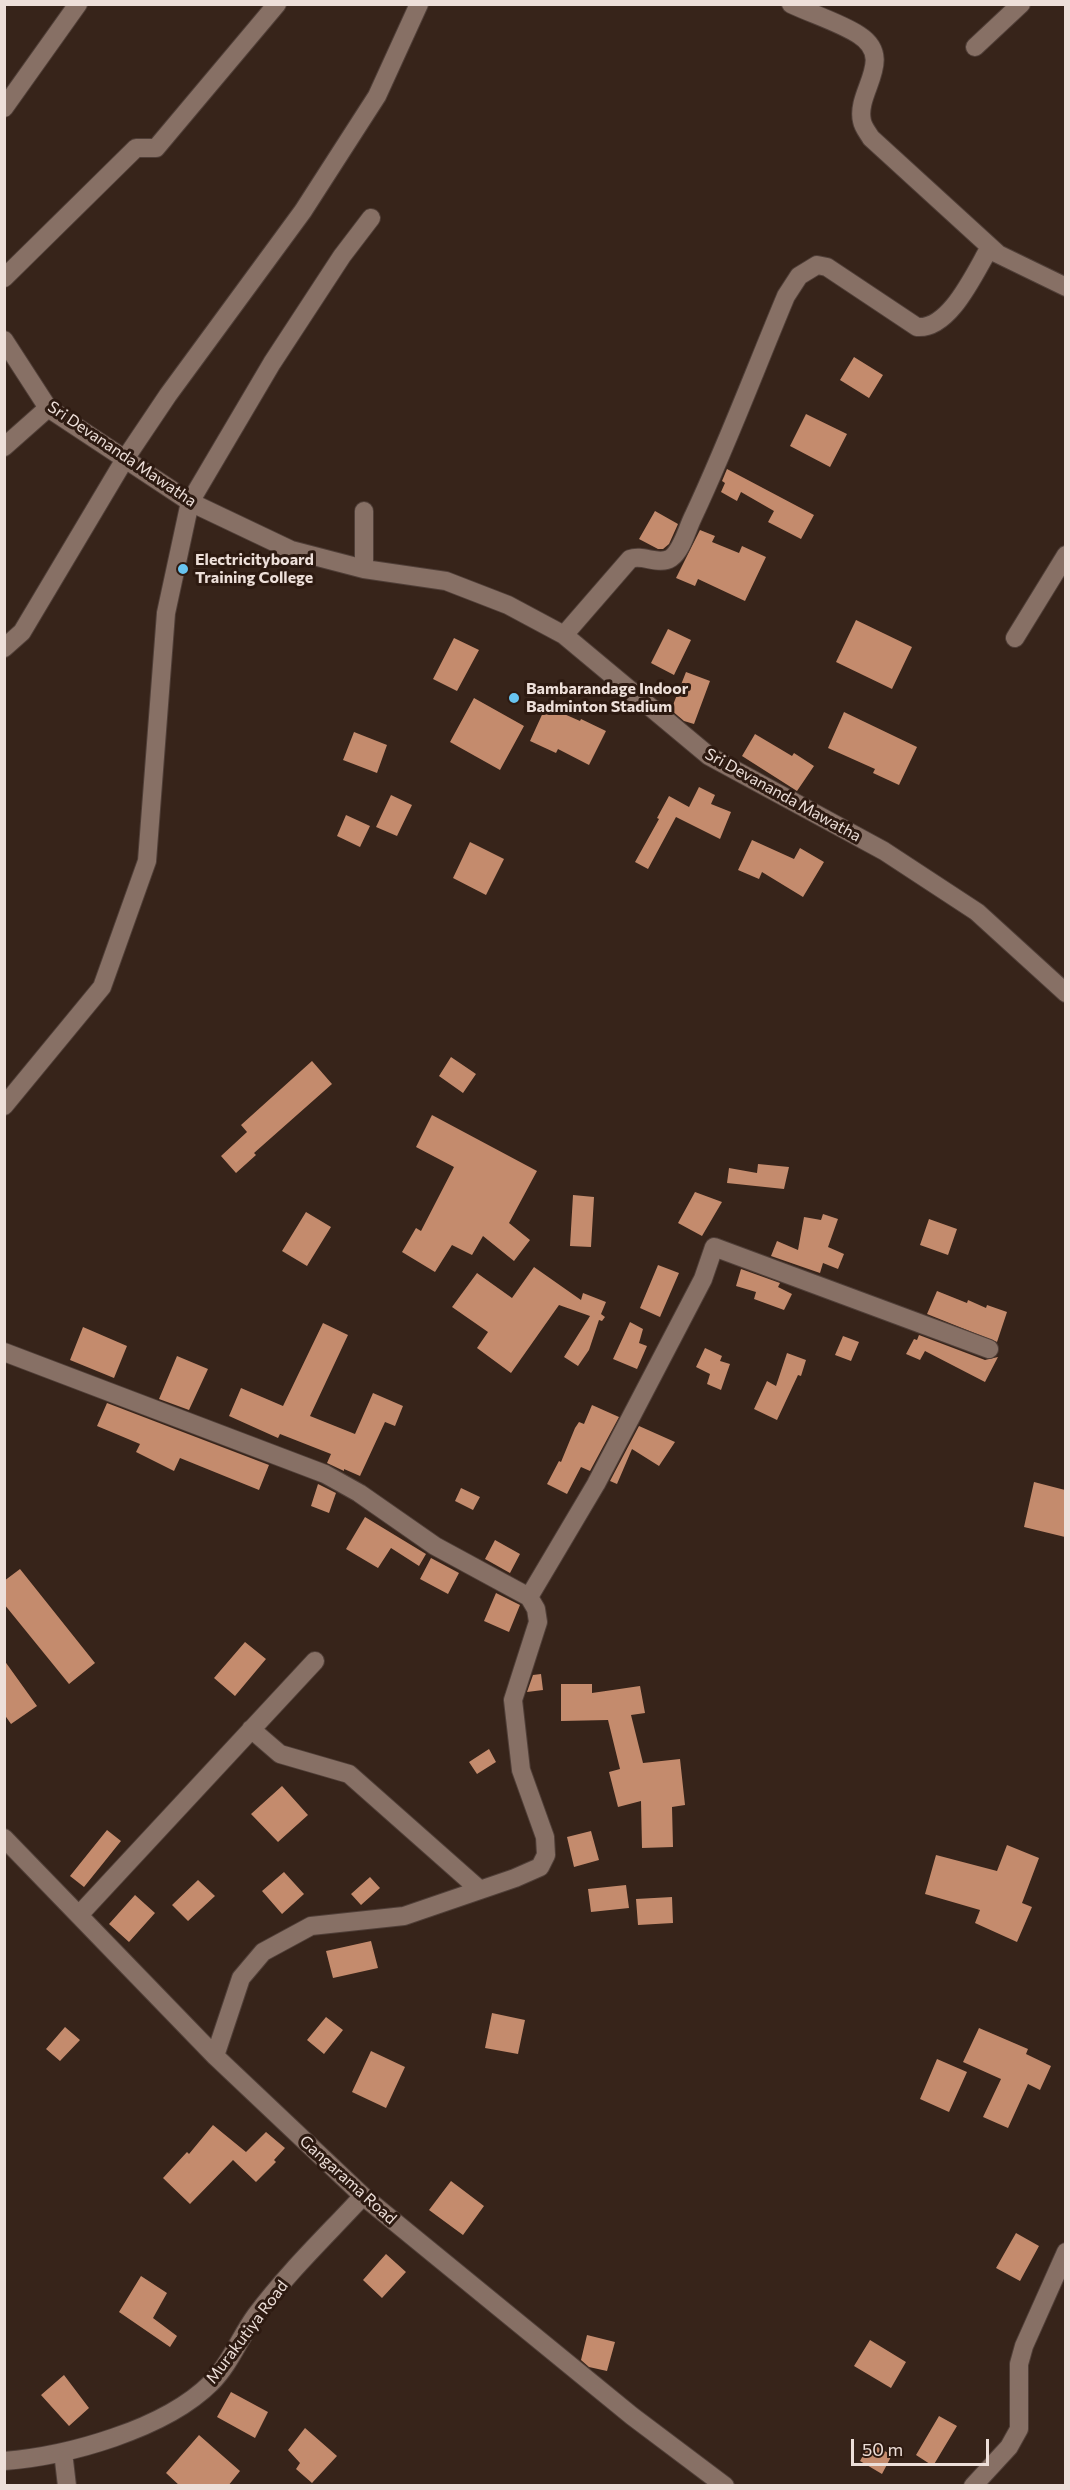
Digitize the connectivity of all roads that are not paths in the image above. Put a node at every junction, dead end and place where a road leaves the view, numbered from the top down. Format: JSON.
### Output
{"nodes":[{"id":1,"x":78,"y":4,"type":"edge"},
{"id":2,"x":277,"y":4,"type":"edge"},
{"id":3,"x":419,"y":4,"type":"edge"},
{"id":4,"x":791,"y":4,"type":"edge"},
{"id":5,"x":1021,"y":4,"type":"edge"},
{"id":6,"x":975,"y":47,"type":"dead end"},
{"id":7,"x":4,"y":108,"type":"edge"},
{"id":8,"x":371,"y":218,"type":"dead end"},
{"id":9,"x":990,"y":247,"type":"junction"},
{"id":10,"x":4,"y":278,"type":"edge"},
{"id":11,"x":1065,"y":287,"type":"edge"},
{"id":12,"x":4,"y":340,"type":"edge"},
{"id":13,"x":48,"y":408,"type":"junction"},
{"id":14,"x":4,"y":447,"type":"edge"},
{"id":15,"x":125,"y":459,"type":"junction"},
{"id":16,"x":190,"y":502,"type":"junction"},
{"id":17,"x":364,"y":511,"type":"dead end"},
{"id":18,"x":1065,"y":555,"type":"edge"},
{"id":19,"x":364,"y":569,"type":"junction"},
{"id":20,"x":564,"y":635,"type":"junction"},
{"id":21,"x":1015,"y":638,"type":"dead end"},
{"id":22,"x":4,"y":648,"type":"edge"},
{"id":23,"x":1065,"y":993,"type":"edge"},
{"id":24,"x":10,"y":1089,"type":"edge"},
{"id":25,"x":4,"y":1106,"type":"edge"},
{"id":26,"x":989,"y":1349,"type":"dead end"},
{"id":27,"x":4,"y":1352,"type":"edge"},
{"id":28,"x":529,"y":1597,"type":"junction"},
{"id":29,"x":315,"y":1661,"type":"dead end"},
{"id":30,"x":251,"y":1730,"type":"junction"},
{"id":31,"x":4,"y":1838,"type":"edge"},
{"id":32,"x":480,"y":1890,"type":"junction"},
{"id":33,"x":79,"y":1915,"type":"junction"},
{"id":34,"x":215,"y":2055,"type":"junction"},
{"id":35,"x":363,"y":2196,"type":"junction"},
{"id":36,"x":1065,"y":2252,"type":"edge"},
{"id":37,"x":63,"y":2452,"type":"junction"},
{"id":38,"x":4,"y":2461,"type":"edge"},
{"id":39,"x":67,"y":2486,"type":"edge"},
{"id":40,"x":725,"y":2486,"type":"edge"},
{"id":41,"x":973,"y":2486,"type":"edge"}],
"edges":[{"from":1,"to":7,"type":"street"},
{"from":2,"to":10,"type":"street"},
{"from":3,"to":15,"type":"street"},
{"from":4,"to":9,"type":"street"},
{"from":5,"to":6,"type":"street"},
{"from":8,"to":16,"type":"street"},
{"from":9,"to":11,"type":"street"},
{"from":9,"to":20,"type":"street"},
{"from":12,"to":13,"type":"street","name":"Sri Devananda Mawatha"},
{"from":13,"to":14,"type":"street"},
{"from":13,"to":15,"type":"street","name":"Sri Devananda Mawatha"},
{"from":15,"to":16,"type":"street","name":"Sri Devananda Mawatha"},
{"from":15,"to":22,"type":"street"},
{"from":16,"to":19,"type":"street","name":"Sri Devananda Mawatha"},
{"from":16,"to":24,"type":"street"},
{"from":17,"to":19,"type":"street"},
{"from":18,"to":21,"type":"street"},
{"from":19,"to":20,"type":"street","name":"Sri Devananda Mawatha"},
{"from":20,"to":23,"type":"street","name":"Sri Devananda Mawatha"},
{"from":24,"to":25,"type":"street"},
{"from":26,"to":28,"type":"street"},
{"from":27,"to":28,"type":"street"},
{"from":28,"to":32,"type":"street"},
{"from":29,"to":30,"type":"street"},
{"from":30,"to":32,"type":"street"},
{"from":30,"to":33,"type":"street"},
{"from":31,"to":33,"type":"street","name":"Gangarama Road"},
{"from":32,"to":34,"type":"street"},
{"from":33,"to":34,"type":"street","name":"Gangarama Road"},
{"from":34,"to":35,"type":"street","name":"Gangarama Road"},
{"from":35,"to":37,"type":"street","name":"Murakutiya Road"},
{"from":35,"to":40,"type":"street","name":"Gangarama Road"},
{"from":36,"to":41,"type":"street"},
{"from":37,"to":38,"type":"street","name":"Murakutiya Road"},
{"from":37,"to":39,"type":"street"}]}
